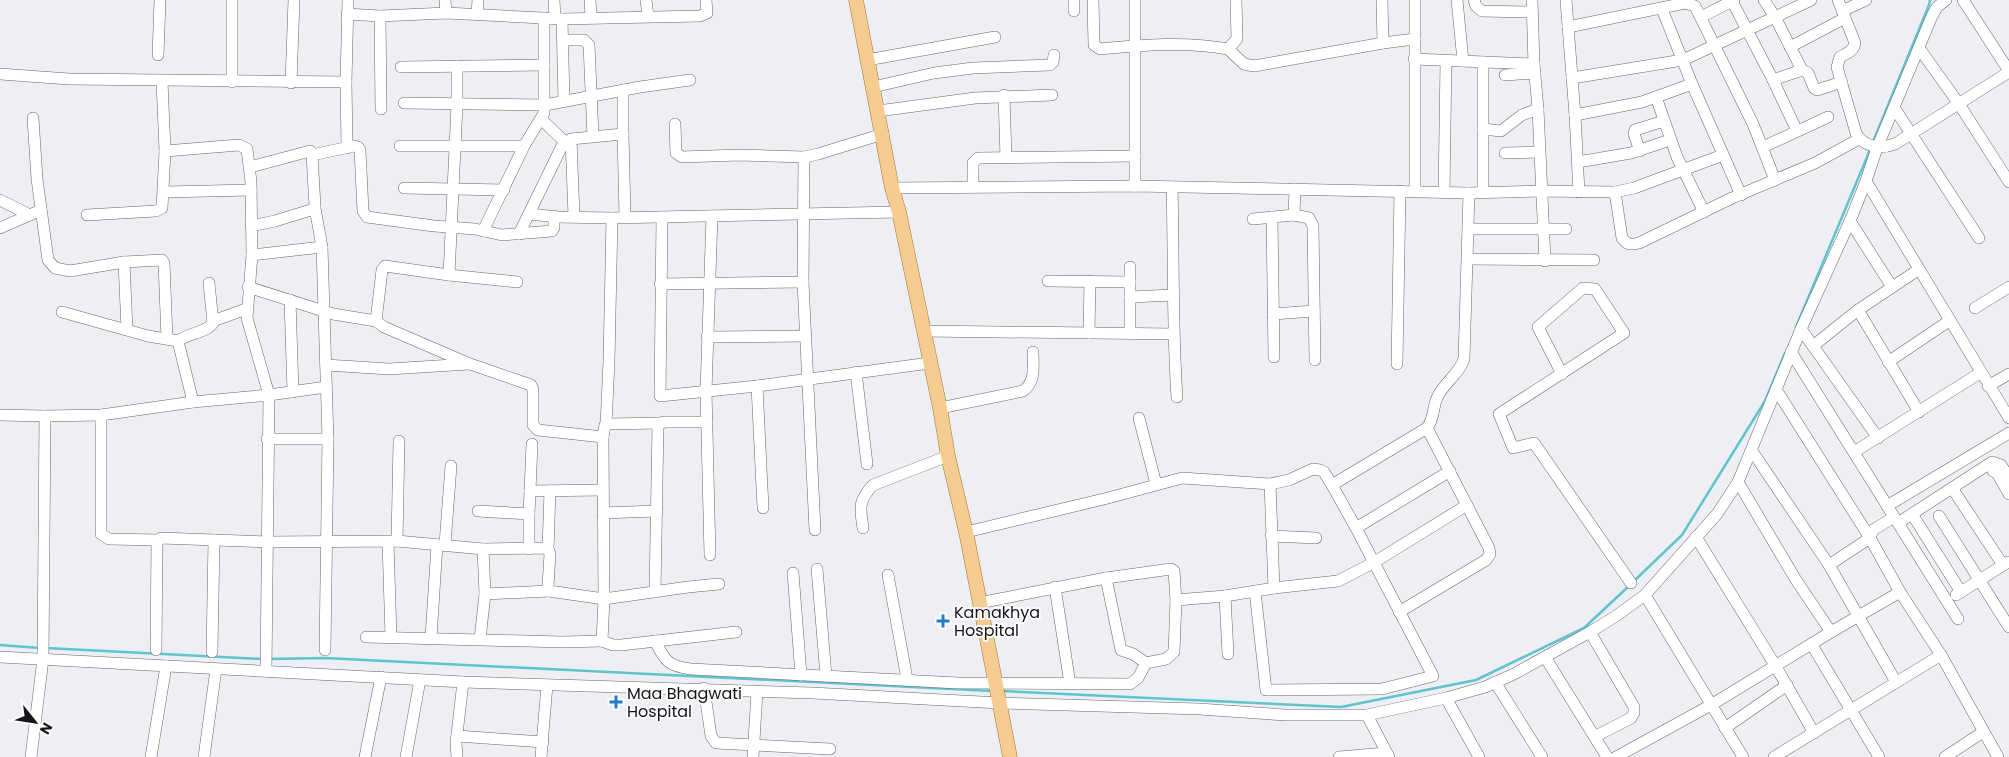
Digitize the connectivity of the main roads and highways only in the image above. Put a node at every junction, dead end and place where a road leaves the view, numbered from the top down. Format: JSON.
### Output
{"nodes":[{"id":1,"x":856,"y":0,"type":"edge"},
{"id":2,"x":1010,"y":757,"type":"edge"}],
"edges":[{"from":1,"to":2,"type":"main road"}]}
